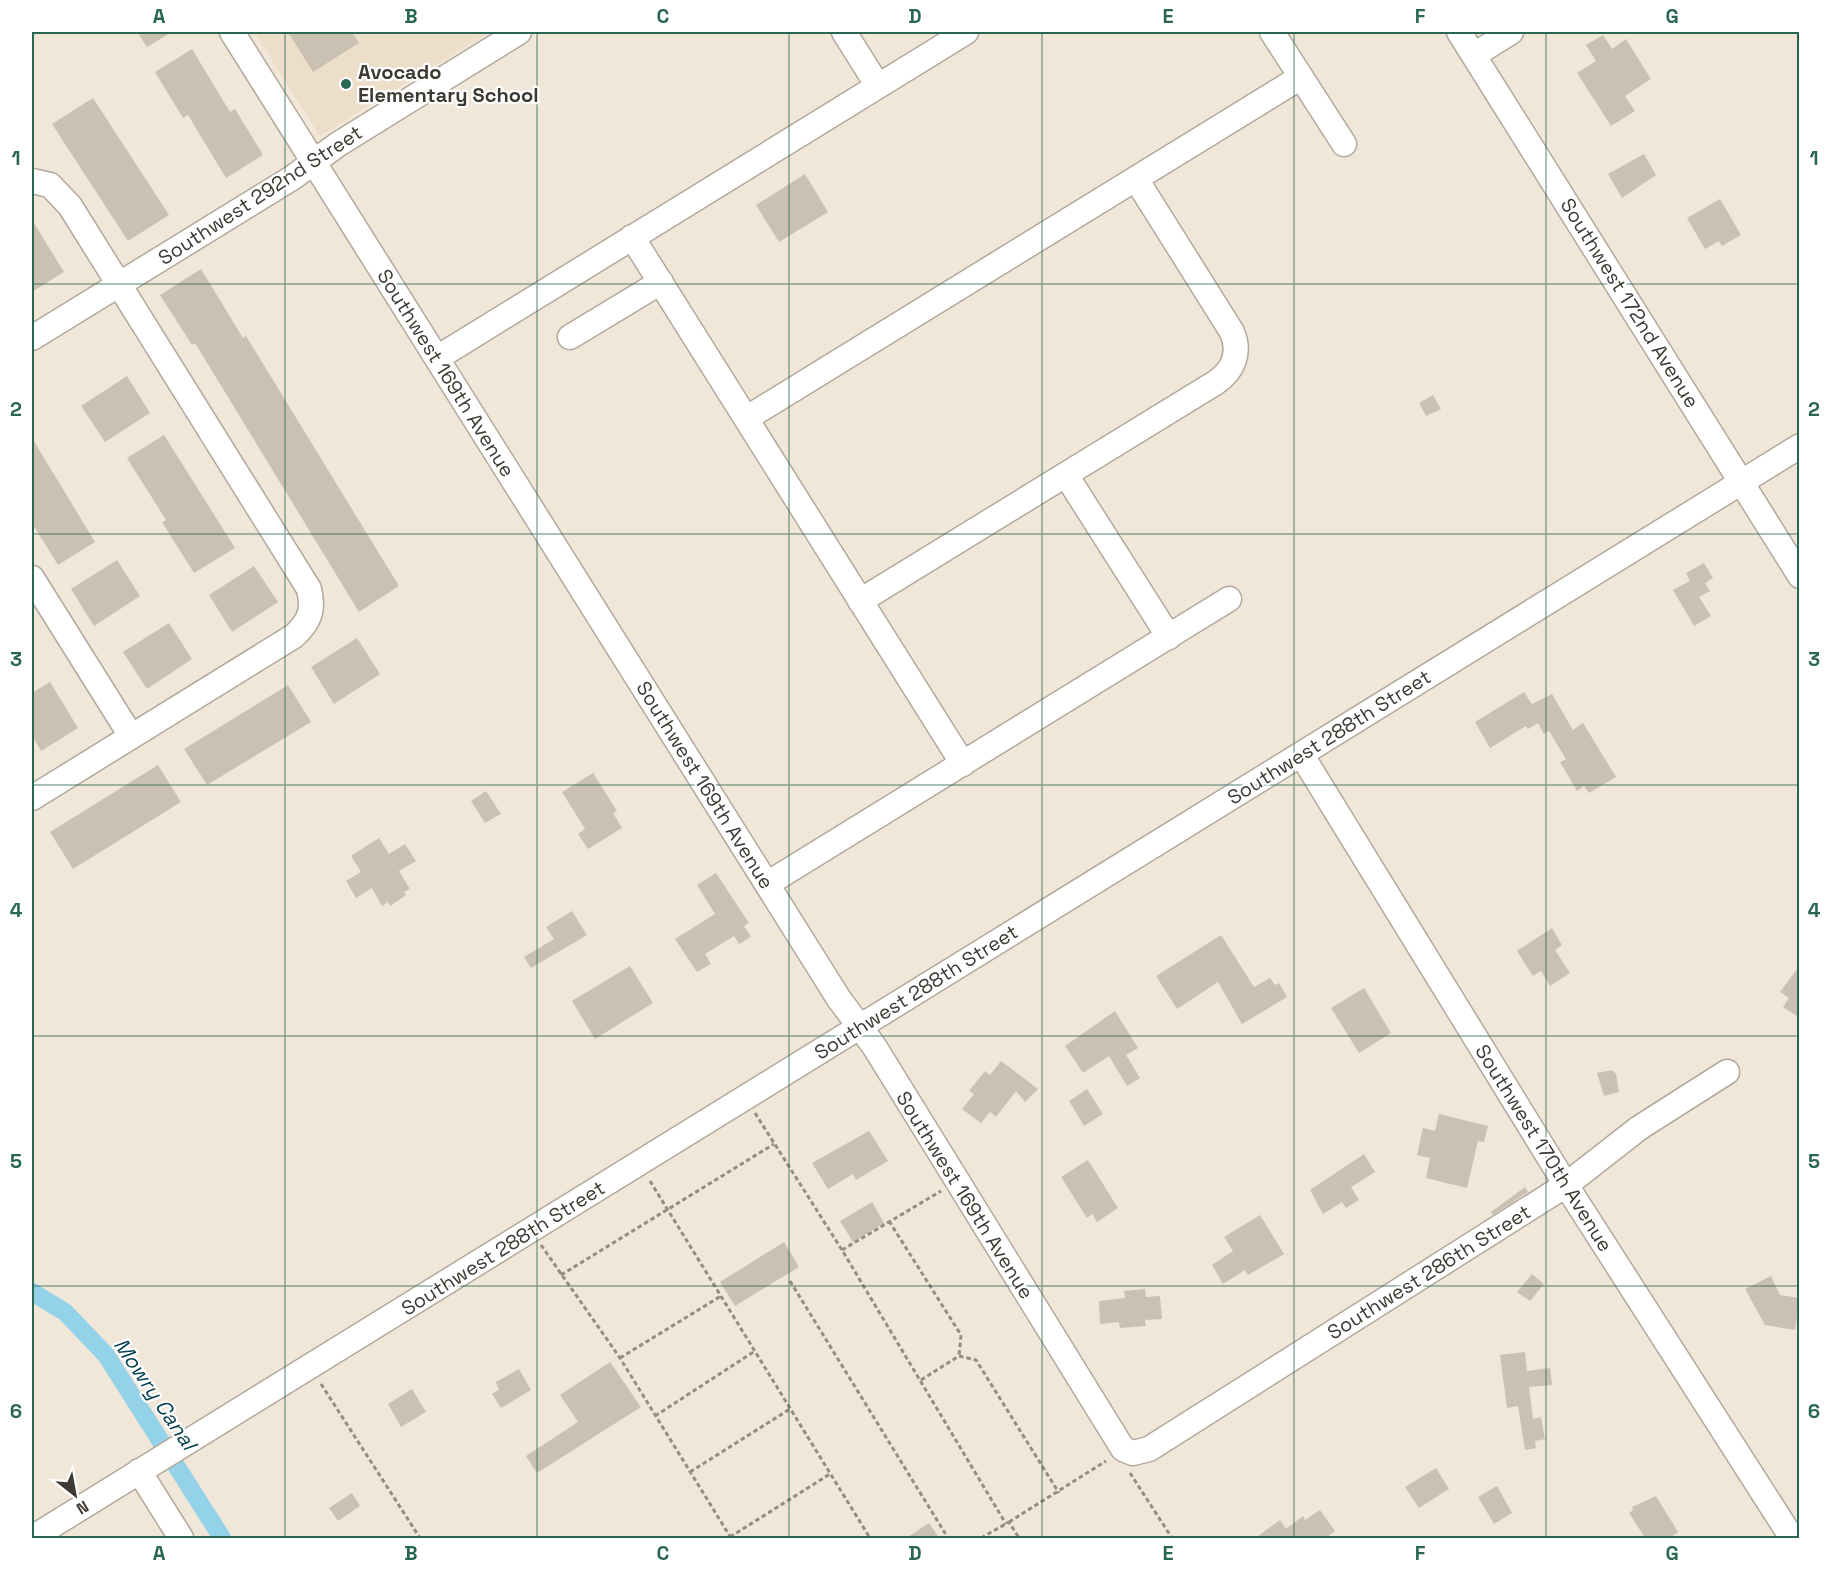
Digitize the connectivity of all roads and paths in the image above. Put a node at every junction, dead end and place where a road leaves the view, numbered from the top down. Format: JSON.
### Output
{"nodes":[{"id":1,"x":232,"y":32,"type":"edge"},
{"id":2,"x":519,"y":32,"type":"edge"},
{"id":3,"x":844,"y":32,"type":"edge"},
{"id":4,"x":966,"y":32,"type":"edge"},
{"id":5,"x":1272,"y":32,"type":"edge"},
{"id":6,"x":1459,"y":32,"type":"edge"},
{"id":7,"x":1511,"y":32,"type":"edge"},
{"id":8,"x":1473,"y":55,"type":"junction"},
{"id":9,"x":1301,"y":77,"type":"junction"},
{"id":10,"x":878,"y":86,"type":"junction"},
{"id":11,"x":1344,"y":144,"type":"dead end"},
{"id":12,"x":314,"y":162,"type":"junction"},
{"id":13,"x":1136,"y":179,"type":"junction"},
{"id":14,"x":32,"y":182,"type":"edge"},
{"id":15,"x":632,"y":237,"type":"junction"},
{"id":16,"x":661,"y":282,"type":"junction"},
{"id":17,"x":120,"y":284,"type":"junction"},
{"id":18,"x":570,"y":336,"type":"dead end"},
{"id":19,"x":32,"y":338,"type":"edge"},
{"id":20,"x":437,"y":357,"type":"junction"},
{"id":21,"x":747,"y":418,"type":"junction"},
{"id":22,"x":1800,"y":446,"type":"edge"},
{"id":23,"x":1066,"y":475,"type":"junction"},
{"id":24,"x":1742,"y":481,"type":"junction"},
{"id":25,"x":1800,"y":576,"type":"edge"},
{"id":26,"x":32,"y":578,"type":"edge"},
{"id":27,"x":1229,"y":599,"type":"dead end"},
{"id":28,"x":860,"y":601,"type":"junction"},
{"id":29,"x":1168,"y":637,"type":"junction"},
{"id":30,"x":131,"y":736,"type":"junction"},
{"id":31,"x":1301,"y":754,"type":"junction"},
{"id":32,"x":963,"y":764,"type":"junction"},
{"id":33,"x":32,"y":798,"type":"edge"},
{"id":34,"x":767,"y":884,"type":"junction"},
{"id":35,"x":860,"y":1027,"type":"junction"},
{"id":36,"x":1727,"y":1072,"type":"dead end"},
{"id":37,"x":745,"y":1098,"type":"junction"},
{"id":38,"x":774,"y":1144,"type":"junction"},
{"id":39,"x":639,"y":1164,"type":"junction"},
{"id":40,"x":956,"y":1182,"type":"junction"},
{"id":41,"x":1566,"y":1185,"type":"junction"},
{"id":42,"x":667,"y":1209,"type":"junction"},
{"id":43,"x":889,"y":1221,"type":"junction"},
{"id":44,"x":532,"y":1230,"type":"junction"},
{"id":45,"x":842,"y":1250,"type":"junction"},
{"id":46,"x":561,"y":1275,"type":"junction"},
{"id":47,"x":790,"y":1281,"type":"dead end"},
{"id":48,"x":721,"y":1296,"type":"junction"},
{"id":49,"x":754,"y":1351,"type":"junction"},
{"id":50,"x":959,"y":1356,"type":"junction"},
{"id":51,"x":620,"y":1358,"type":"junction"},
{"id":52,"x":310,"y":1367,"type":"junction"},
{"id":53,"x":921,"y":1380,"type":"junction"},
{"id":54,"x":790,"y":1409,"type":"junction"},
{"id":55,"x":655,"y":1416,"type":"junction"},
{"id":56,"x":1123,"y":1449,"type":"junction"},
{"id":57,"x":144,"y":1468,"type":"junction"},
{"id":58,"x":690,"y":1473,"type":"junction"},
{"id":59,"x":830,"y":1474,"type":"junction"},
{"id":60,"x":1059,"y":1493,"type":"junction"},
{"id":61,"x":1008,"y":1523,"type":"junction"},
{"id":62,"x":1018,"y":1537,"type":"edge"},
{"id":63,"x":730,"y":1538,"type":"edge"},
{"id":64,"x":32,"y":1539,"type":"edge"},
{"id":65,"x":181,"y":1539,"type":"edge"},
{"id":66,"x":420,"y":1539,"type":"edge"},
{"id":67,"x":870,"y":1539,"type":"edge"},
{"id":68,"x":948,"y":1539,"type":"edge"},
{"id":69,"x":981,"y":1539,"type":"edge"},
{"id":70,"x":1012,"y":1539,"type":"edge"},
{"id":71,"x":1172,"y":1539,"type":"edge"},
{"id":72,"x":1792,"y":1539,"type":"edge"}],
"edges":[{"from":1,"to":12,"type":"street","name":"Southwest 169th Avenue"},
{"from":2,"to":12,"type":"street","name":"Southwest 292nd Street"},
{"from":3,"to":10,"type":"street"},
{"from":4,"to":10,"type":"street"},
{"from":5,"to":9,"type":"street"},
{"from":6,"to":8,"type":"street","name":"Southwest 172nd Avenue"},
{"from":7,"to":8,"type":"street"},
{"from":8,"to":24,"type":"street","name":"Southwest 172nd Avenue"},
{"from":9,"to":11,"type":"street"},
{"from":9,"to":13,"type":"street"},
{"from":10,"to":15,"type":"street"},
{"from":12,"to":17,"type":"street","name":"Southwest 292nd Street"},
{"from":12,"to":20,"type":"street","name":"Southwest 169th Avenue"},
{"from":13,"to":21,"type":"street"},
{"from":13,"to":23,"type":"street"},
{"from":14,"to":17,"type":"street"},
{"from":15,"to":16,"type":"street"},
{"from":15,"to":20,"type":"street"},
{"from":16,"to":18,"type":"street"},
{"from":16,"to":21,"type":"street"},
{"from":17,"to":19,"type":"street","name":"Southwest 292nd Street"},
{"from":17,"to":30,"type":"street"},
{"from":20,"to":34,"type":"street","name":"Southwest 169th Avenue"},
{"from":21,"to":28,"type":"street"},
{"from":22,"to":24,"type":"street","name":"Southwest 288th Street"},
{"from":23,"to":28,"type":"street"},
{"from":23,"to":29,"type":"street"},
{"from":24,"to":25,"type":"street","name":"Southwest 172nd Avenue"},
{"from":24,"to":31,"type":"street","name":"Southwest 288th Street"},
{"from":26,"to":30,"type":"street"},
{"from":27,"to":29,"type":"street"},
{"from":28,"to":32,"type":"street"},
{"from":29,"to":32,"type":"street"},
{"from":30,"to":33,"type":"street"},
{"from":31,"to":35,"type":"street","name":"Southwest 288th Street"},
{"from":31,"to":41,"type":"street","name":"Southwest 170th Avenue"},
{"from":32,"to":34,"type":"street"},
{"from":34,"to":35,"type":"street","name":"Southwest 169th Avenue"},
{"from":35,"to":37,"type":"street","name":"Southwest 288th Street"},
{"from":35,"to":40,"type":"street","name":"Southwest 169th Avenue"},
{"from":36,"to":41,"type":"street","name":"Southwest 286th Street"},
{"from":37,"to":38,"type":"path"},
{"from":37,"to":39,"type":"street","name":"Southwest 288th Street"},
{"from":38,"to":42,"type":"path"},
{"from":38,"to":45,"type":"path"},
{"from":39,"to":42,"type":"path"},
{"from":39,"to":44,"type":"street","name":"Southwest 288th Street"},
{"from":40,"to":43,"type":"path"},
{"from":40,"to":56,"type":"street","name":"Southwest 169th Avenue"},
{"from":41,"to":56,"type":"street","name":"Southwest 286th Street"},
{"from":41,"to":72,"type":"street","name":"Southwest 170th Avenue"},
{"from":42,"to":46,"type":"path"},
{"from":42,"to":48,"type":"path"},
{"from":43,"to":45,"type":"path"},
{"from":43,"to":50,"type":"path"},
{"from":44,"to":46,"type":"path"},
{"from":44,"to":52,"type":"street","name":"Southwest 288th Street"},
{"from":45,"to":53,"type":"path"},
{"from":46,"to":51,"type":"path"},
{"from":47,"to":68,"type":"path"},
{"from":48,"to":49,"type":"path"},
{"from":48,"to":51,"type":"path"},
{"from":49,"to":54,"type":"path"},
{"from":49,"to":55,"type":"path"},
{"from":50,"to":53,"type":"path"},
{"from":50,"to":60,"type":"path"},
{"from":51,"to":55,"type":"path"},
{"from":52,"to":57,"type":"street","name":"Southwest 288th Street"},
{"from":52,"to":66,"type":"path"},
{"from":53,"to":61,"type":"path"},
{"from":54,"to":58,"type":"path"},
{"from":54,"to":59,"type":"path"},
{"from":55,"to":58,"type":"path"},
{"from":56,"to":60,"type":"path"},
{"from":56,"to":71,"type":"path"},
{"from":57,"to":64,"type":"street","name":"Southwest 288th Street"},
{"from":57,"to":65,"type":"street"},
{"from":58,"to":63,"type":"path"},
{"from":59,"to":63,"type":"path"},
{"from":59,"to":67,"type":"path"},
{"from":60,"to":61,"type":"path"},
{"from":61,"to":62,"type":"path"},
{"from":61,"to":69,"type":"path"},
{"from":62,"to":70,"type":"path"}]}
